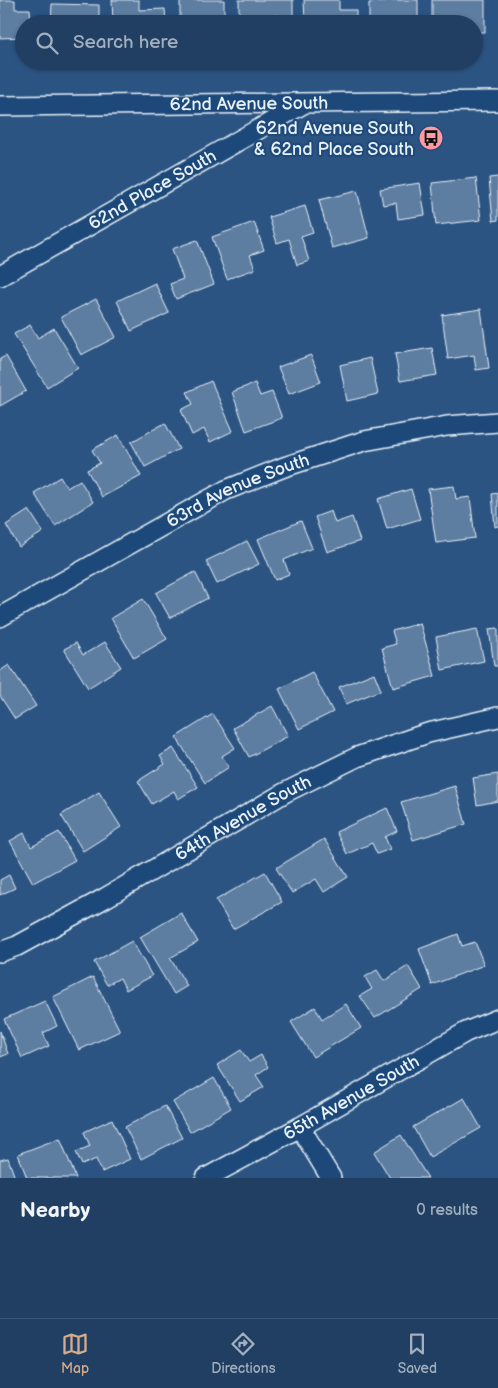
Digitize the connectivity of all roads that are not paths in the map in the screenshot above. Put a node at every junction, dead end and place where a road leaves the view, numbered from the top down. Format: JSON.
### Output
{"nodes":[{"id":1,"x":498,"y":101,"type":"edge"},
{"id":2,"x":304,"y":103,"type":"junction"},
{"id":3,"x":0,"y":106,"type":"edge"},
{"id":4,"x":0,"y":276,"type":"edge"},
{"id":5,"x":498,"y":422,"type":"edge"},
{"id":6,"x":0,"y":618,"type":"edge"},
{"id":7,"x":498,"y":717,"type":"edge"},
{"id":8,"x":0,"y":952,"type":"edge"},
{"id":9,"x":498,"y":1020,"type":"edge"},
{"id":10,"x":300,"y":1127,"type":"junction"},
{"id":11,"x":206,"y":1178,"type":"edge"},
{"id":12,"x":331,"y":1178,"type":"edge"}],
"edges":[{"from":1,"to":2,"type":"street","name":"62nd Avenue South"},
{"from":2,"to":3,"type":"street","name":"62nd Avenue South"},
{"from":2,"to":4,"type":"street","name":"62nd Place South"},
{"from":5,"to":6,"type":"street","name":"63rd Avenue South"},
{"from":7,"to":8,"type":"street","name":"64th Avenue South"},
{"from":9,"to":10,"type":"street","name":"65th Avenue South"},
{"from":10,"to":11,"type":"street","name":"65th Avenue South"},
{"from":10,"to":12,"type":"street"}]}
